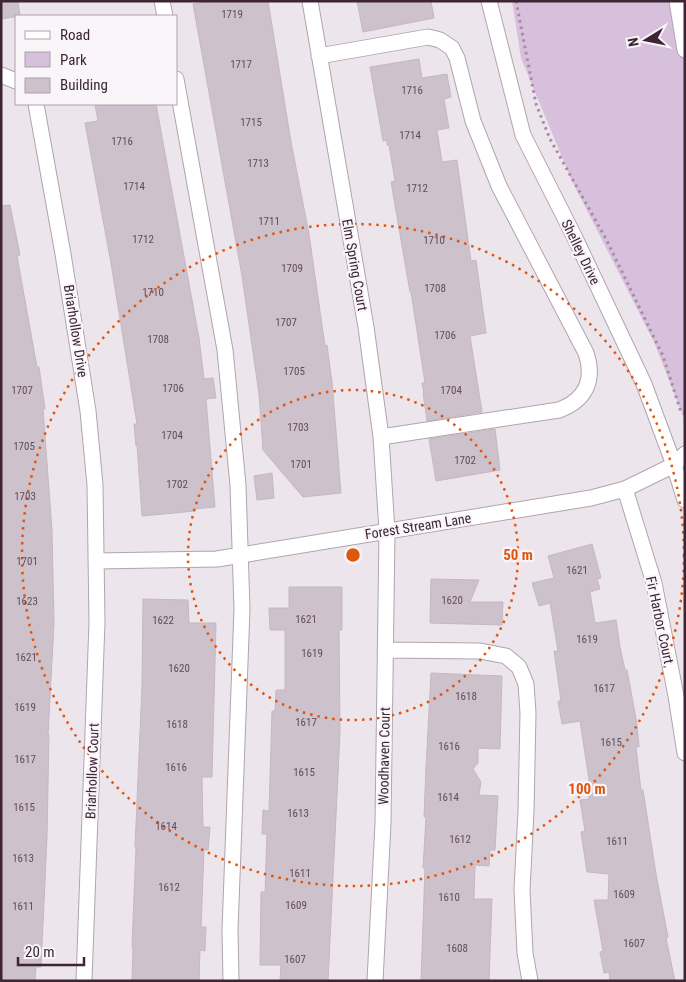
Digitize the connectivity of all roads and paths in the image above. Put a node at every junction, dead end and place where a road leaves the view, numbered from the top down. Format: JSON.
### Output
{"nodes":[{"id":1,"x":162,"y":1,"type":"edge"},
{"id":2,"x":310,"y":1,"type":"edge"},
{"id":3,"x":489,"y":1,"type":"edge"},
{"id":4,"x":516,"y":1,"type":"edge"},
{"id":5,"x":677,"y":1,"type":"edge"},
{"id":6,"x":165,"y":15,"type":"edge"},
{"id":7,"x":685,"y":50,"type":"edge"},
{"id":8,"x":319,"y":56,"type":"junction"},
{"id":9,"x":1,"y":75,"type":"edge"},
{"id":10,"x":15,"y":81,"type":"edge"},
{"id":11,"x":178,"y":90,"type":"edge"},
{"id":12,"x":36,"y":105,"type":"edge"},
{"id":13,"x":685,"y":414,"type":"edge"},
{"id":14,"x":380,"y":437,"type":"junction"},
{"id":15,"x":685,"y":454,"type":"edge"},
{"id":16,"x":679,"y":468,"type":"edge"},
{"id":17,"x":625,"y":489,"type":"junction"},
{"id":18,"x":685,"y":500,"type":"edge"},
{"id":19,"x":387,"y":531,"type":"junction"},
{"id":20,"x":240,"y":555,"type":"junction"},
{"id":21,"x":96,"y":561,"type":"junction"},
{"id":22,"x":385,"y":650,"type":"junction"},
{"id":23,"x":685,"y":753,"type":"edge"},
{"id":24,"x":84,"y":981,"type":"edge"},
{"id":25,"x":231,"y":981,"type":"edge"},
{"id":26,"x":375,"y":981,"type":"edge"},
{"id":27,"x":530,"y":981,"type":"edge"}],
"edges":[{"from":1,"to":6,"type":"street"},
{"from":2,"to":8,"type":"street","name":"Elm Spring Court"},
{"from":3,"to":16,"type":"street","name":"Shelley Drive"},
{"from":4,"to":13,"type":"path"},
{"from":5,"to":7,"type":"street"},
{"from":8,"to":14,"type":"street","name":"Elm Spring Court"},
{"from":8,"to":14,"type":"street"},
{"from":9,"to":10,"type":"street"},
{"from":11,"to":20,"type":"street"},
{"from":12,"to":21,"type":"street","name":"Briarhollow Drive"},
{"from":14,"to":19,"type":"street","name":"Elm Spring Court"},
{"from":15,"to":16,"type":"street","name":"Forest Stream Lane"},
{"from":16,"to":17,"type":"street","name":"Forest Stream Lane"},
{"from":16,"to":18,"type":"street","name":"Shelley Drive"},
{"from":17,"to":19,"type":"street","name":"Forest Stream Lane"},
{"from":17,"to":23,"type":"street","name":"Fir Harbor Court"},
{"from":19,"to":20,"type":"street","name":"Forest Stream Lane"},
{"from":19,"to":22,"type":"street","name":"Woodhaven Court"},
{"from":20,"to":21,"type":"street","name":"Forest Stream Lane"},
{"from":20,"to":25,"type":"street"},
{"from":21,"to":24,"type":"street","name":"Briarhollow Court"},
{"from":22,"to":26,"type":"street","name":"Woodhaven Court"},
{"from":22,"to":27,"type":"street"}]}
